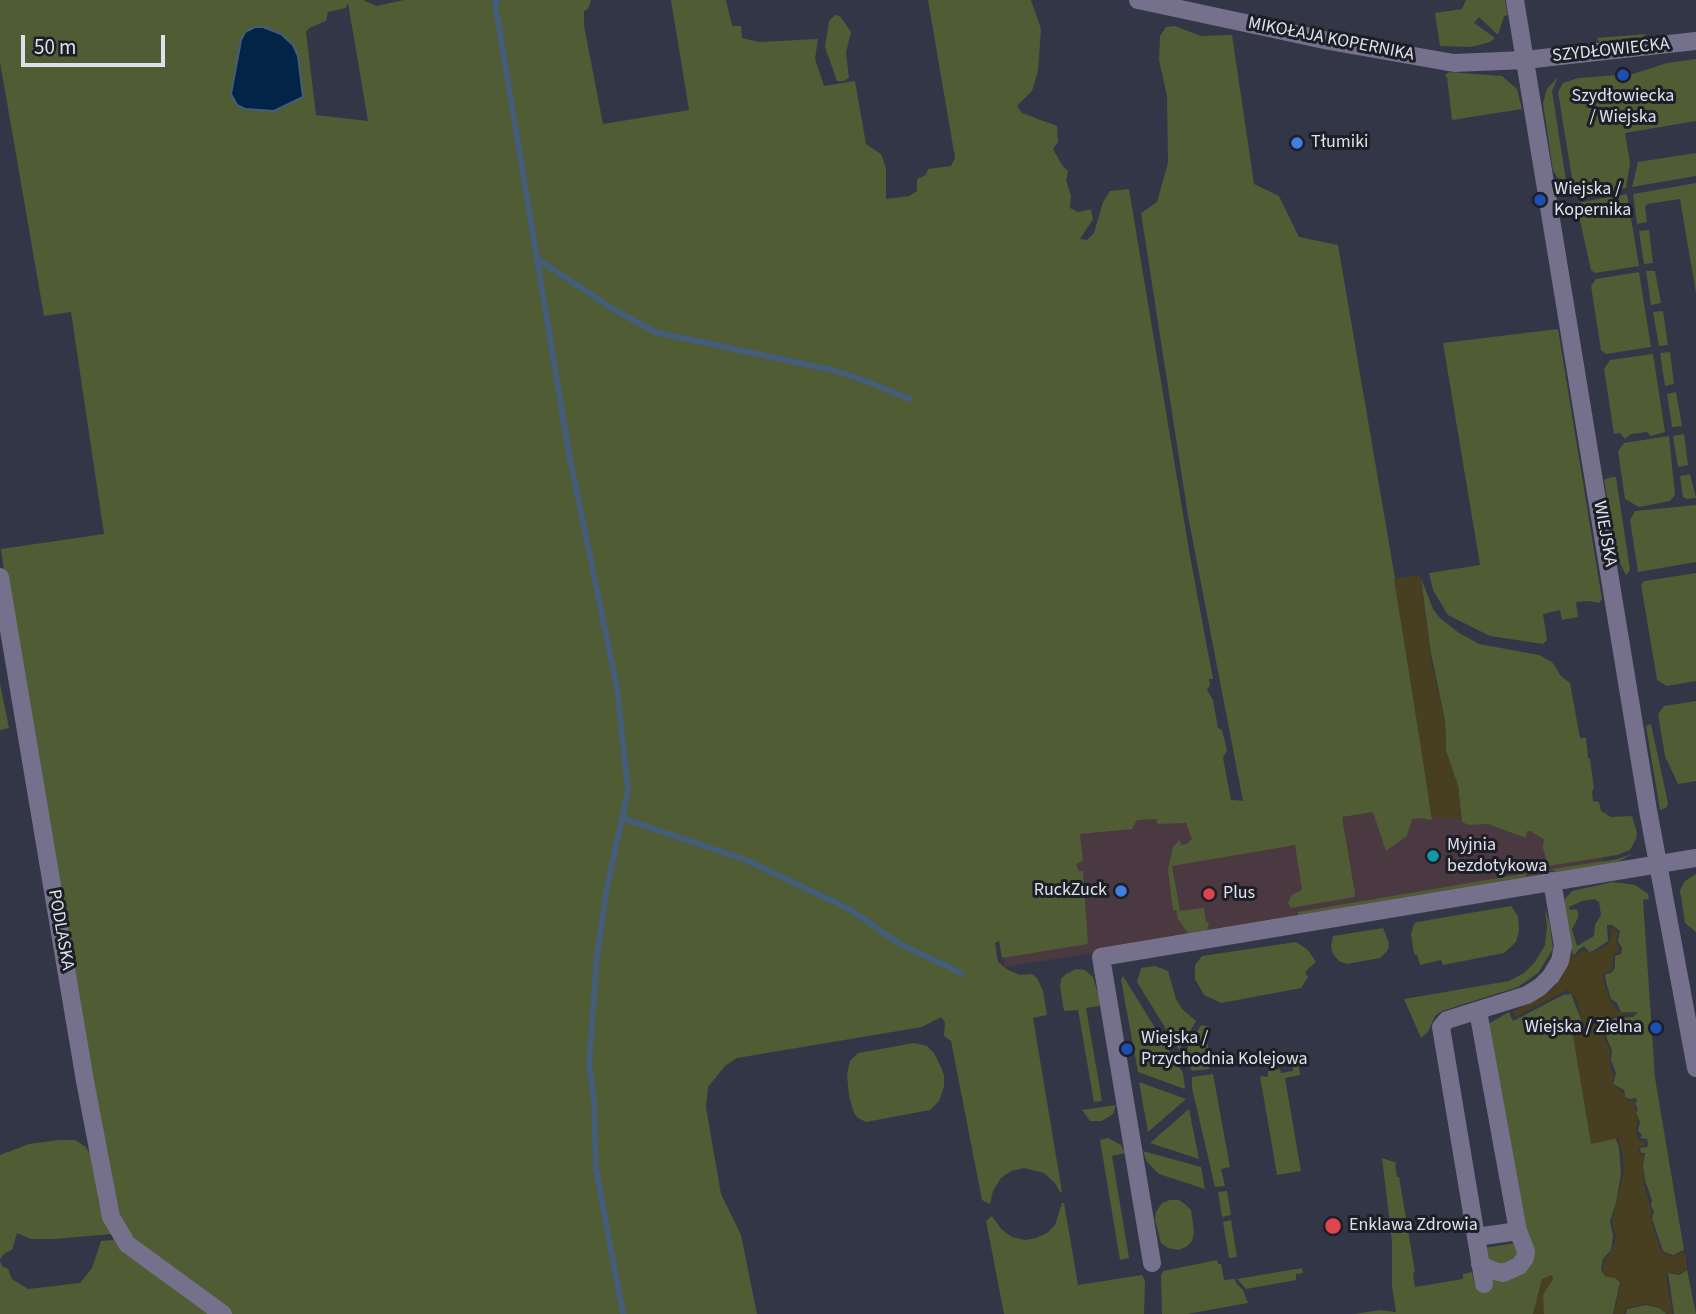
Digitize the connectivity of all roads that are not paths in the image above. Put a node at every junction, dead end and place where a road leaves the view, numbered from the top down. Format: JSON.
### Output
{"nodes":[{"id":1,"x":1138,"y":0,"type":"edge"},
{"id":2,"x":1515,"y":0,"type":"edge"},
{"id":3,"x":1696,"y":41,"type":"edge"},
{"id":4,"x":1525,"y":60,"type":"junction"},
{"id":5,"x":0,"y":577,"type":"edge"},
{"id":6,"x":1696,"y":858,"type":"edge"},
{"id":7,"x":1659,"y":864,"type":"junction"},
{"id":8,"x":1552,"y":881,"type":"junction"},
{"id":9,"x":1478,"y":1011,"type":"junction"},
{"id":10,"x":1696,"y":1068,"type":"edge"},
{"id":11,"x":1518,"y":1231,"type":"junction"},
{"id":12,"x":1476,"y":1237,"type":"junction"},
{"id":13,"x":1152,"y":1263,"type":"dead end"},
{"id":14,"x":1480,"y":1264,"type":"junction"},
{"id":15,"x":1484,"y":1284,"type":"dead end"},
{"id":16,"x":223,"y":1314,"type":"edge"}],
"edges":[{"from":1,"to":4,"type":"street","name":"MIKOŁAJA KOPERNIKA"},
{"from":2,"to":4,"type":"street","name":"WIEJSKA"},
{"from":3,"to":4,"type":"street","name":"SZYDŁOWIECKA"},
{"from":4,"to":7,"type":"street","name":"WIEJSKA"},
{"from":5,"to":16,"type":"street","name":"PODLASKA"},
{"from":6,"to":7,"type":"street"},
{"from":7,"to":8,"type":"street"},
{"from":7,"to":10,"type":"street","name":"WIEJSKA"},
{"from":8,"to":9,"type":"street"},
{"from":8,"to":13,"type":"street"},
{"from":9,"to":11,"type":"street"},
{"from":9,"to":12,"type":"street"},
{"from":11,"to":12,"type":"street"},
{"from":11,"to":14,"type":"street"},
{"from":12,"to":14,"type":"street"},
{"from":14,"to":15,"type":"street"}]}
